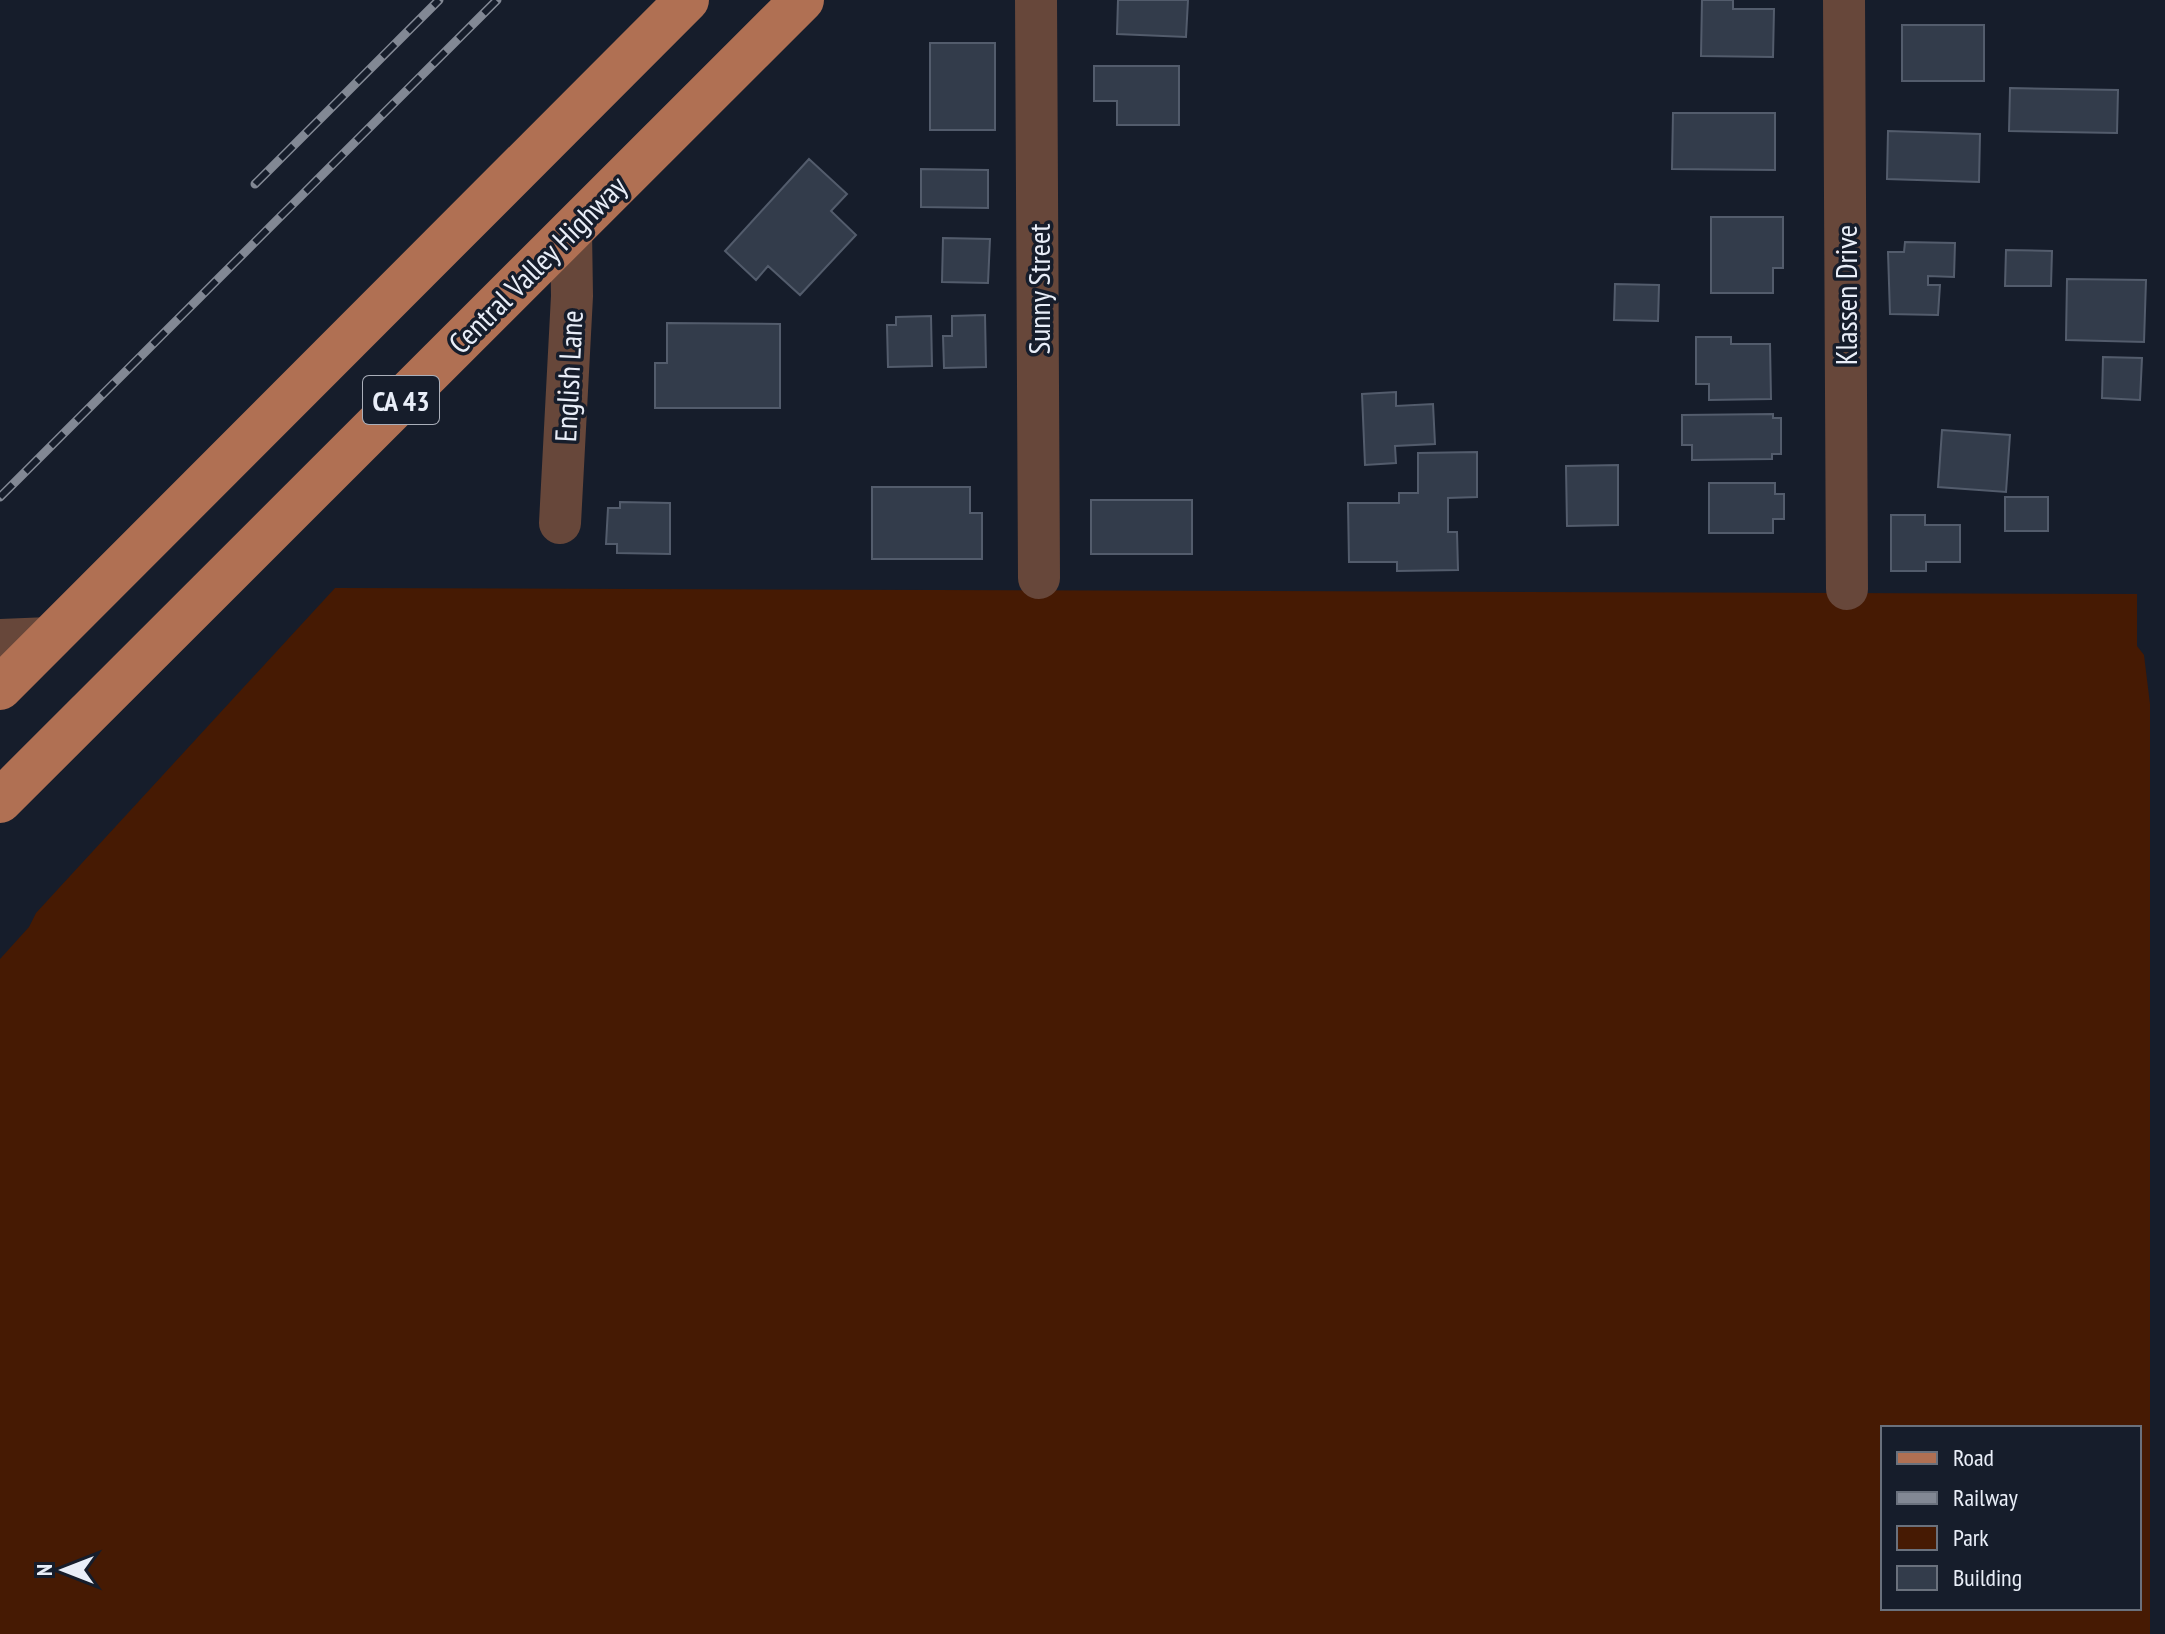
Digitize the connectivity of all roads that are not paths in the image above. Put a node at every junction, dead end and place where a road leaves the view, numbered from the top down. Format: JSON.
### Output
{"nodes":[{"id":1,"x":687,"y":0,"type":"edge"},
{"id":2,"x":802,"y":0,"type":"edge"},
{"id":3,"x":1036,"y":0,"type":"edge"},
{"id":4,"x":1844,"y":0,"type":"edge"},
{"id":5,"x":571,"y":230,"type":"junction"},
{"id":6,"x":560,"y":523,"type":"dead end"},
{"id":7,"x":1039,"y":578,"type":"dead end"},
{"id":8,"x":1847,"y":589,"type":"dead end"},
{"id":9,"x":50,"y":638,"type":"junction"},
{"id":10,"x":0,"y":640,"type":"edge"},
{"id":11,"x":0,"y":688,"type":"edge"},
{"id":12,"x":0,"y":801,"type":"edge"}],
"edges":[{"from":1,"to":9,"type":"main road","number":"CA 43"},
{"from":2,"to":5,"type":"main road","name":"Central Valley Highway","number":"CA 43"},
{"from":3,"to":7,"type":"street","name":"Sunny Street"},
{"from":4,"to":8,"type":"street","name":"Klassen Drive"},
{"from":5,"to":6,"type":"street","name":"English Lane"},
{"from":5,"to":12,"type":"main road","name":"Central Valley Highway","number":"CA 43"},
{"from":9,"to":10,"type":"street"},
{"from":9,"to":11,"type":"main road","number":"CA 43"}]}
